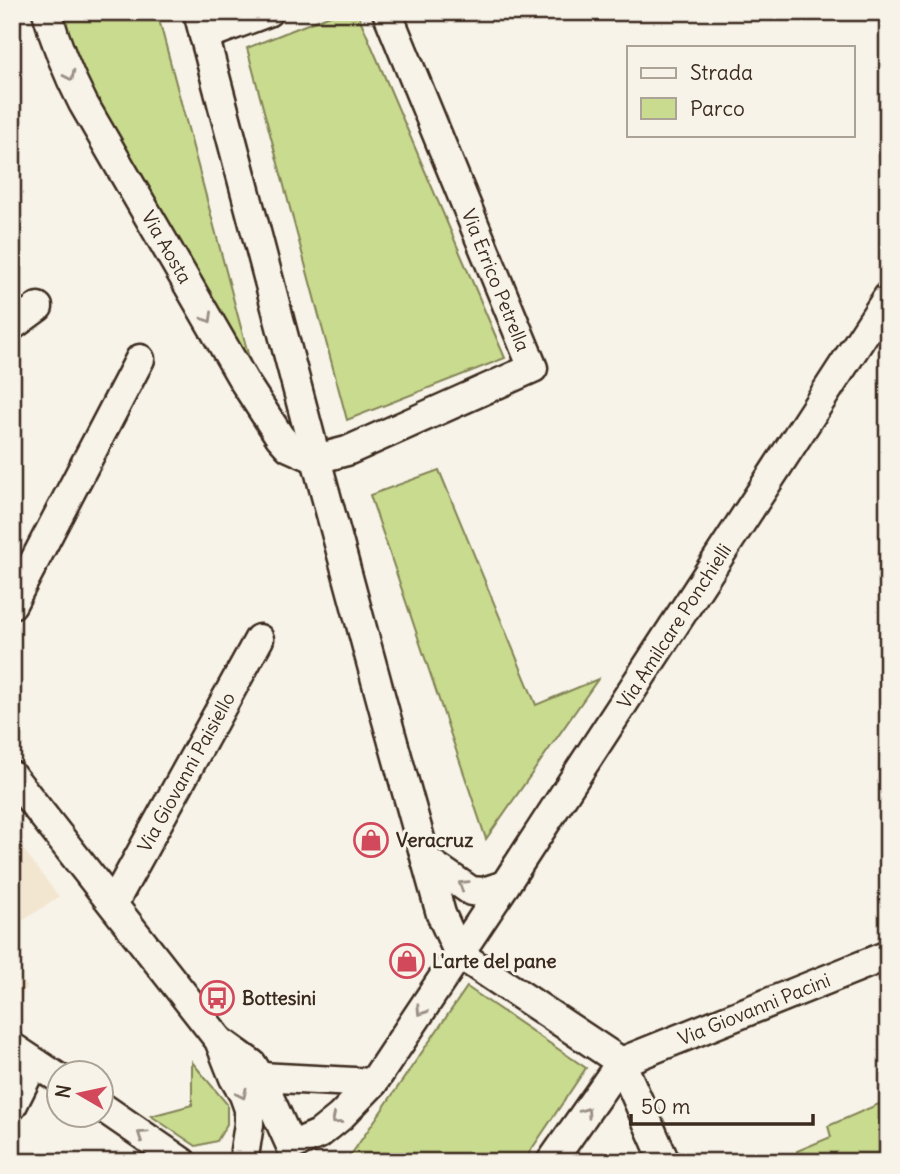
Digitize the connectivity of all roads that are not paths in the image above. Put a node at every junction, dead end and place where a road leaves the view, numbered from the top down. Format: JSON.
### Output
{"nodes":[{"id":1,"x":47,"y":12,"type":"edge"},
{"id":2,"x":268,"y":12,"type":"edge"},
{"id":3,"x":387,"y":12,"type":"edge"},
{"id":4,"x":201,"y":24,"type":"edge"},
{"id":5,"x":888,"y":297,"type":"edge"},
{"id":6,"x":38,"y":306,"type":"dead end"},
{"id":7,"x":12,"y":326,"type":"edge"},
{"id":8,"x":140,"y":359,"type":"dead end"},
{"id":9,"x":316,"y":460,"type":"junction"},
{"id":10,"x":12,"y":604,"type":"edge"},
{"id":11,"x":258,"y":639,"type":"dead end"},
{"id":12,"x":12,"y":776,"type":"edge"},
{"id":13,"x":426,"y":860,"type":"junction"},
{"id":14,"x":505,"y":885,"type":"junction"},
{"id":15,"x":113,"y":904,"type":"junction"},
{"id":16,"x":459,"y":954,"type":"junction"},
{"id":17,"x":888,"y":956,"type":"edge"},
{"id":18,"x":219,"y":1040,"type":"junction"},
{"id":19,"x":23,"y":1055,"type":"edge"},
{"id":20,"x":621,"y":1062,"type":"junction"},
{"id":21,"x":46,"y":1070,"type":"edge"},
{"id":22,"x":260,"y":1077,"type":"junction"},
{"id":23,"x":373,"y":1083,"type":"junction"},
{"id":24,"x":12,"y":1106,"type":"edge"},
{"id":25,"x":116,"y":1117,"type":"edge"},
{"id":26,"x":301,"y":1154,"type":"edge"},
{"id":27,"x":240,"y":1156,"type":"edge"},
{"id":28,"x":182,"y":1162,"type":"edge"},
{"id":29,"x":551,"y":1162,"type":"edge"},
{"id":30,"x":665,"y":1162,"type":"edge"}],
"edges":[{"from":1,"to":9,"type":"street","name":"Via Aosta","one_way":true},
{"from":2,"to":4,"type":"street"},
{"from":3,"to":9,"type":"street","name":"Via Errico Petrella"},
{"from":4,"to":9,"type":"street"},
{"from":5,"to":14,"type":"street","name":"Via Amilcare Ponchielli"},
{"from":6,"to":7,"type":"street"},
{"from":8,"to":10,"type":"street"},
{"from":9,"to":13,"type":"street"},
{"from":11,"to":15,"type":"street","name":"Via Giovanni Paisiello"},
{"from":12,"to":15,"type":"street"},
{"from":14,"to":13,"type":"street","one_way":true},
{"from":13,"to":16,"type":"street"},
{"from":14,"to":16,"type":"street","name":"Via Amilcare Ponchielli"},
{"from":15,"to":18,"type":"street"},
{"from":16,"to":20,"type":"street"},
{"from":16,"to":23,"type":"street","name":"Via Amilcare Ponchielli","one_way":true},
{"from":17,"to":20,"type":"street","name":"Via Giovanni Pacini"},
{"from":18,"to":22,"type":"street"},
{"from":18,"to":27,"type":"street","one_way":true},
{"from":19,"to":21,"type":"street"},
{"from":19,"to":24,"type":"street"},
{"from":29,"to":20,"type":"street","one_way":true},
{"from":20,"to":30,"type":"street"},
{"from":22,"to":23,"type":"street"},
{"from":22,"to":26,"type":"street"},
{"from":23,"to":26,"type":"street","name":"Via Amilcare Ponchielli","one_way":true},
{"from":28,"to":25,"type":"street","one_way":true},
{"from":26,"to":27,"type":"street"}]}
